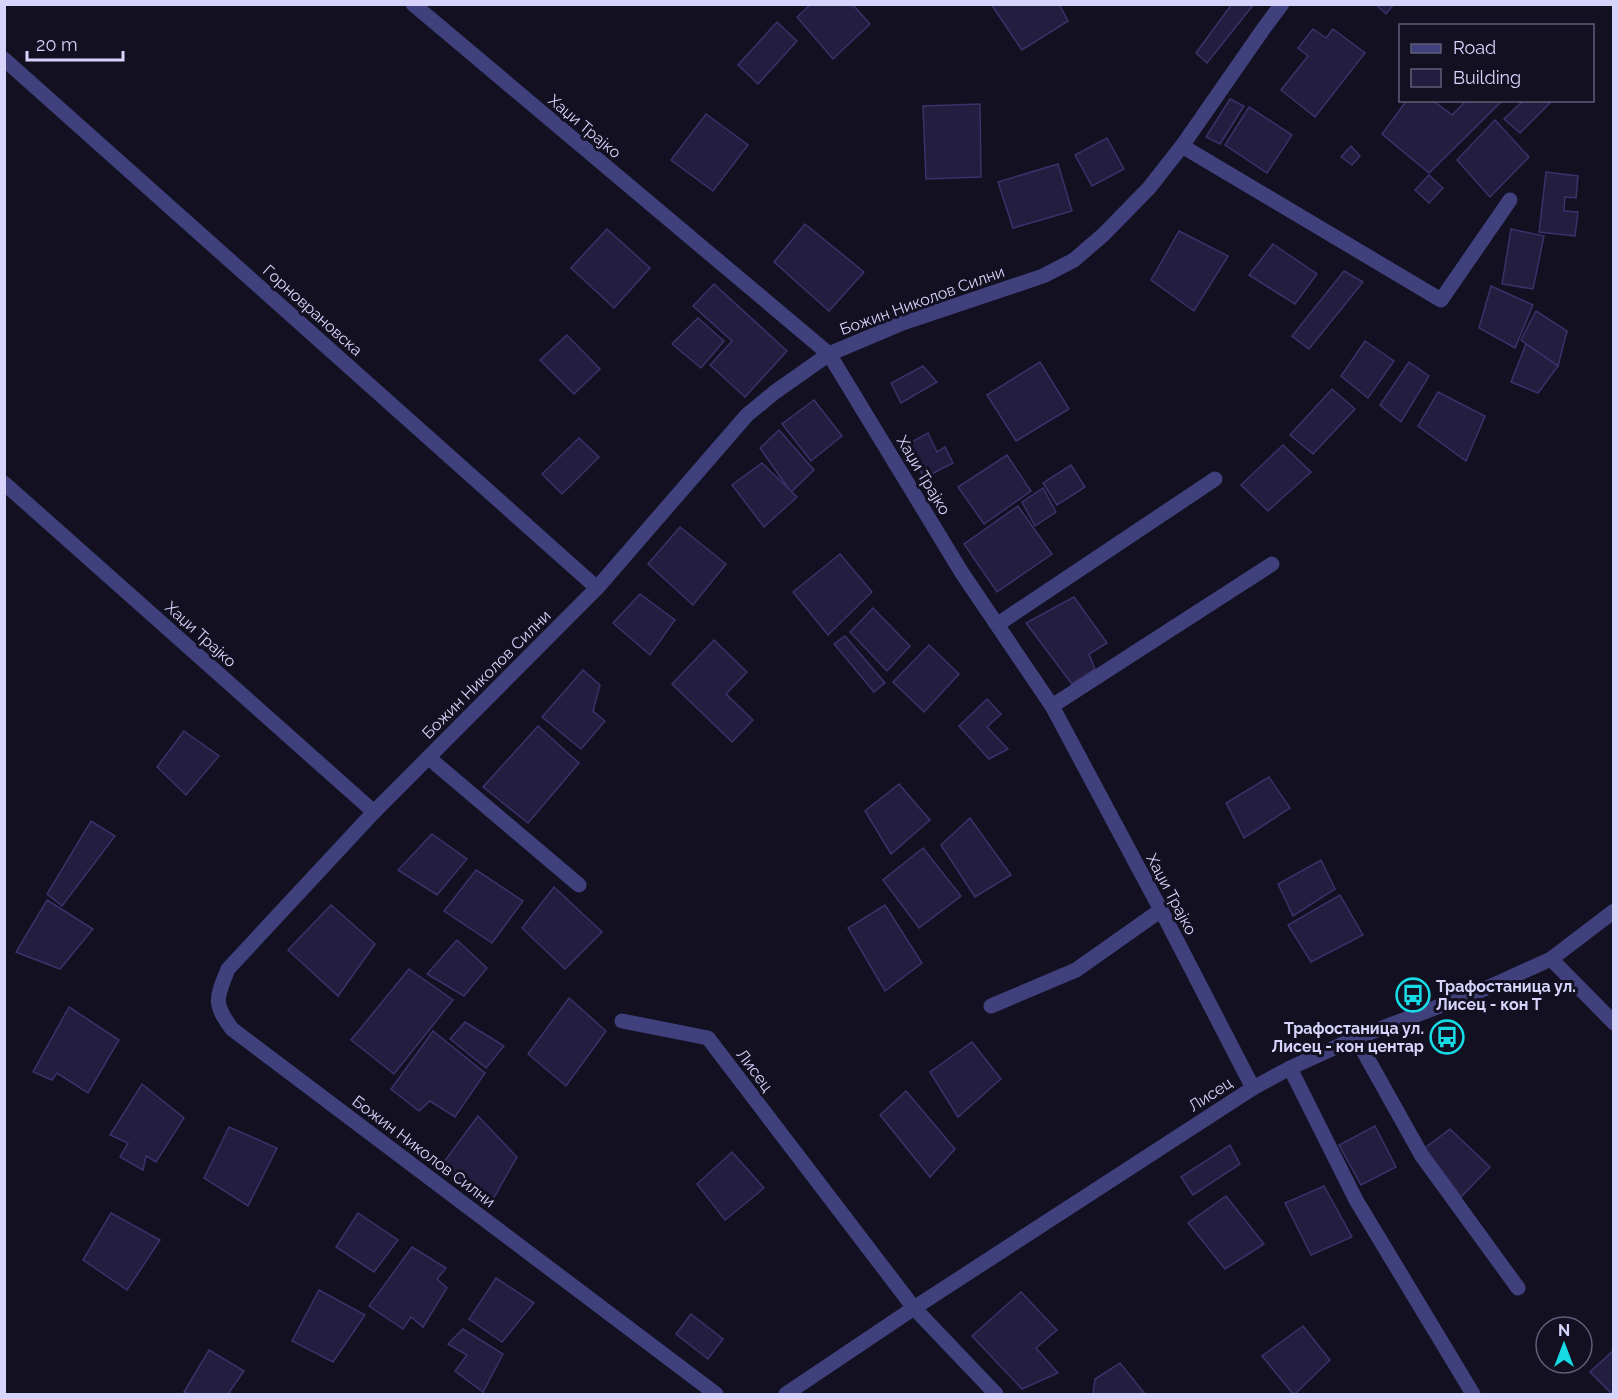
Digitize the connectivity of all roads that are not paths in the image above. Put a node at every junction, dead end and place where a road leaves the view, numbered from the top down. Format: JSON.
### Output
{"nodes":[{"id":1,"x":413,"y":4,"type":"edge"},
{"id":2,"x":1282,"y":4,"type":"edge"},
{"id":3,"x":4,"y":59,"type":"edge"},
{"id":4,"x":1182,"y":146,"type":"junction"},
{"id":5,"x":1510,"y":200,"type":"dead end"},
{"id":6,"x":829,"y":354,"type":"junction"},
{"id":7,"x":1215,"y":479,"type":"dead end"},
{"id":8,"x":4,"y":483,"type":"edge"},
{"id":9,"x":1272,"y":564,"type":"dead end"},
{"id":10,"x":597,"y":588,"type":"junction"},
{"id":11,"x":998,"y":624,"type":"junction"},
{"id":12,"x":1052,"y":706,"type":"junction"},
{"id":13,"x":429,"y":758,"type":"junction"},
{"id":14,"x":374,"y":812,"type":"junction"},
{"id":15,"x":579,"y":885,"type":"dead end"},
{"id":16,"x":1161,"y":910,"type":"junction"},
{"id":17,"x":1614,"y":911,"type":"edge"},
{"id":18,"x":1551,"y":959,"type":"junction"},
{"id":19,"x":991,"y":1006,"type":"dead end"},
{"id":20,"x":622,"y":1021,"type":"dead end"},
{"id":21,"x":1614,"y":1023,"type":"edge"},
{"id":22,"x":1356,"y":1038,"type":"junction"},
{"id":23,"x":1290,"y":1068,"type":"junction"},
{"id":24,"x":1253,"y":1088,"type":"junction"},
{"id":25,"x":1518,"y":1288,"type":"dead end"},
{"id":26,"x":914,"y":1308,"type":"junction"},
{"id":27,"x":716,"y":1395,"type":"edge"},
{"id":28,"x":786,"y":1395,"type":"edge"},
{"id":29,"x":996,"y":1395,"type":"edge"},
{"id":30,"x":1473,"y":1395,"type":"edge"}],
"edges":[{"from":1,"to":6,"type":"street","name":"Хаџи Трајко"},
{"from":2,"to":4,"type":"street","name":"Божин Николов Силни"},
{"from":3,"to":10,"type":"street","name":"Горноврановска"},
{"from":4,"to":5,"type":"street"},
{"from":4,"to":6,"type":"street","name":"Божин Николов Силни"},
{"from":6,"to":10,"type":"street","name":"Божин Николов Силни"},
{"from":6,"to":11,"type":"street","name":"Хаџи Трајко"},
{"from":7,"to":11,"type":"street"},
{"from":8,"to":14,"type":"street","name":"Хаџи Трајко"},
{"from":9,"to":12,"type":"street"},
{"from":10,"to":13,"type":"street","name":"Божин Николов Силни"},
{"from":11,"to":12,"type":"street","name":"Хаџи Трајко"},
{"from":12,"to":16,"type":"street","name":"Хаџи Трајко"},
{"from":13,"to":14,"type":"street","name":"Божин Николов Силни"},
{"from":13,"to":15,"type":"street"},
{"from":14,"to":27,"type":"street","name":"Божин Николов Силни"},
{"from":16,"to":19,"type":"street"},
{"from":16,"to":24,"type":"street","name":"Хаџи Трајко"},
{"from":17,"to":18,"type":"street","name":"Лисец"},
{"from":18,"to":21,"type":"street"},
{"from":18,"to":22,"type":"street","name":"Лисец"},
{"from":20,"to":26,"type":"street","name":"Лисец"},
{"from":22,"to":23,"type":"street","name":"Лисец"},
{"from":22,"to":25,"type":"street"},
{"from":23,"to":24,"type":"street","name":"Лисец"},
{"from":23,"to":30,"type":"street"},
{"from":24,"to":26,"type":"street","name":"Лисец"},
{"from":26,"to":28,"type":"street","name":"Лисец"},
{"from":26,"to":29,"type":"street","name":"Лисец"}]}
